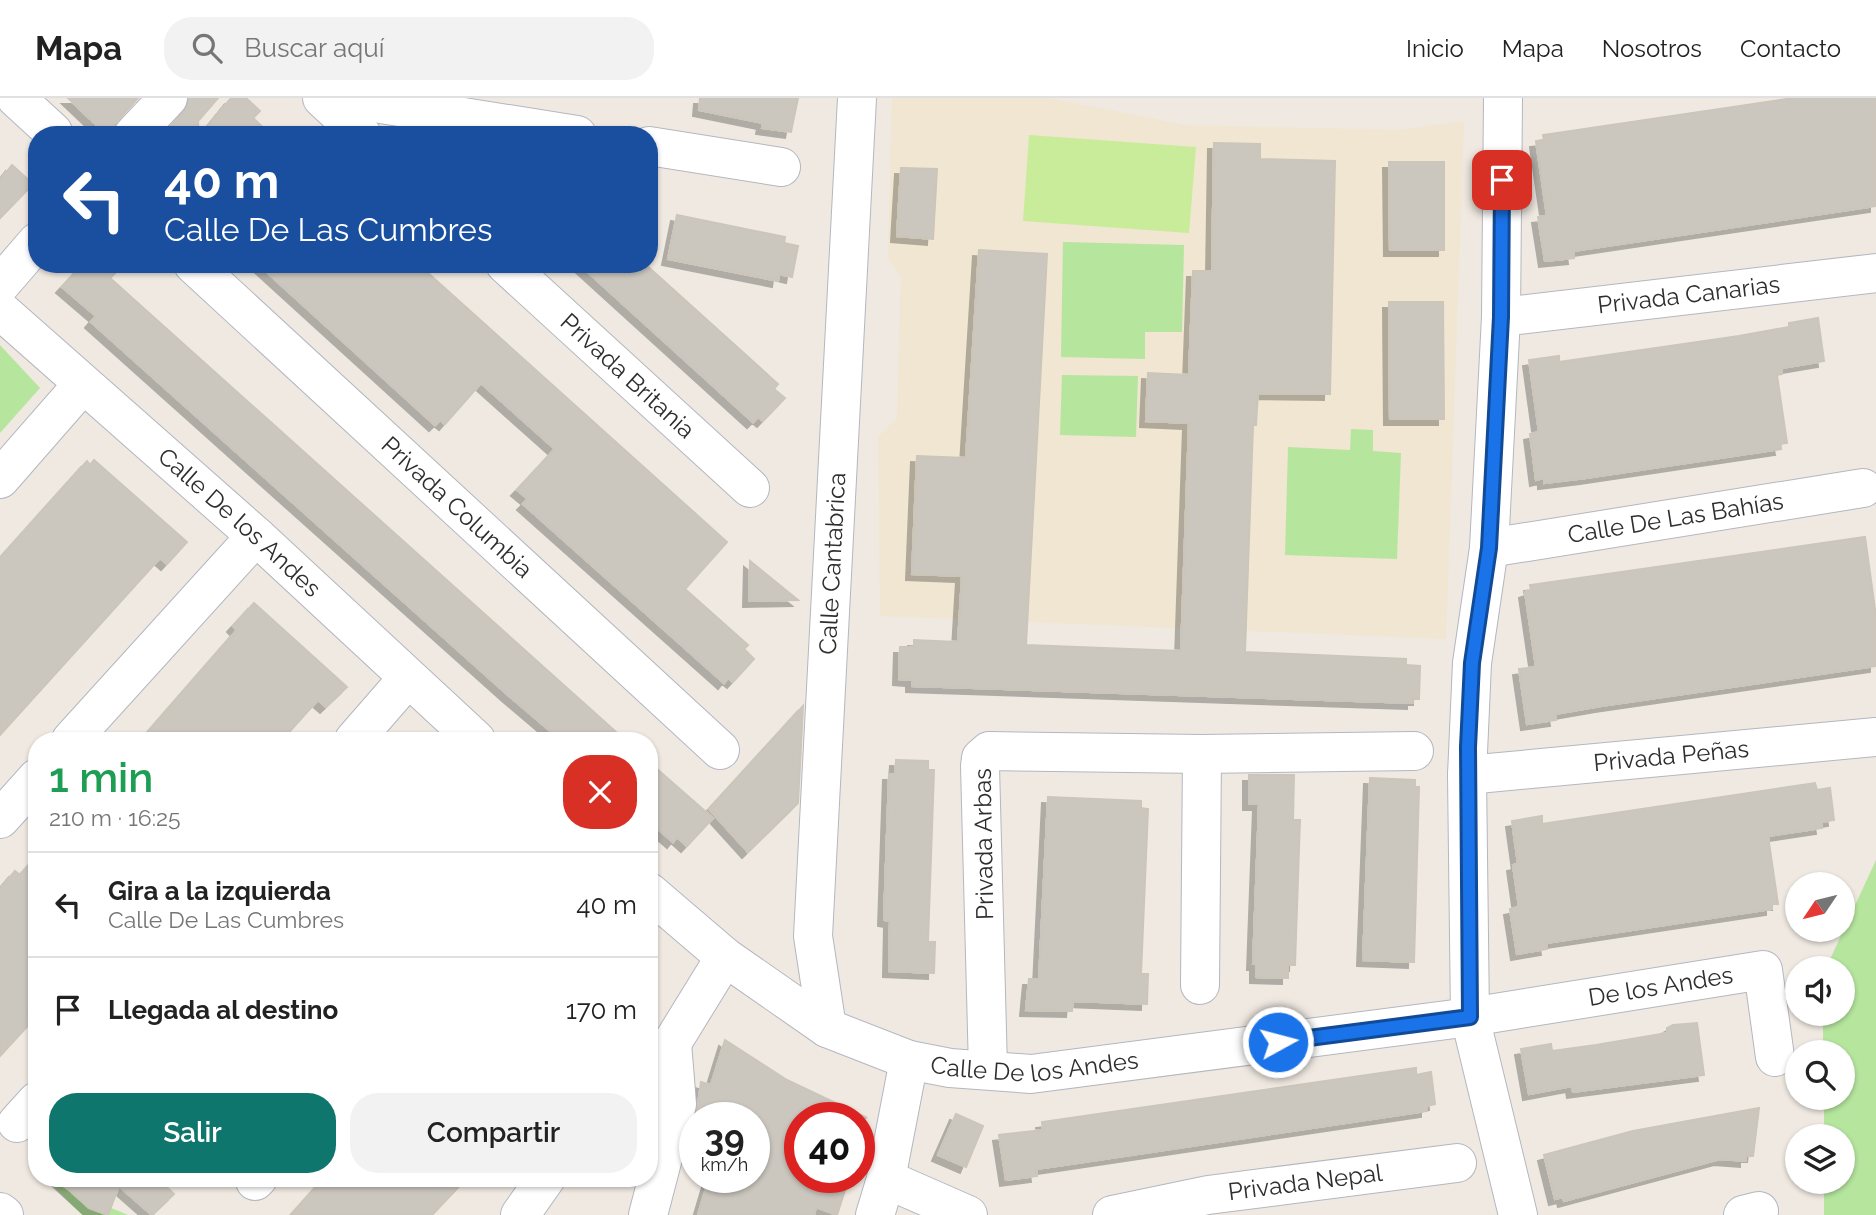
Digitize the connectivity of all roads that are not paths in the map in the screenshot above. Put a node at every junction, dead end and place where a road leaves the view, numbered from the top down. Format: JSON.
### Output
{"nodes":[{"id":1,"x":16,"y":98,"type":"edge"},
{"id":2,"x":168,"y":98,"type":"edge"},
{"id":3,"x":322,"y":98,"type":"edge"},
{"id":4,"x":343,"y":98,"type":"edge"},
{"id":5,"x":857,"y":98,"type":"edge"},
{"id":6,"x":1503,"y":98,"type":"edge"},
{"id":7,"x":46,"y":126,"type":"edge"},
{"id":8,"x":142,"y":126,"type":"edge"},
{"id":9,"x":352,"y":126,"type":"edge"},
{"id":10,"x":521,"y":126,"type":"edge"},
{"id":11,"x":658,"y":147,"type":"edge"},
{"id":12,"x":780,"y":167,"type":"dead end"},
{"id":13,"x":28,"y":252,"type":"edge"},
{"id":14,"x":203,"y":273,"type":"edge"},
{"id":15,"x":515,"y":273,"type":"edge"},
{"id":16,"x":1876,"y":273,"type":"edge"},
{"id":17,"x":0,"y":285,"type":"edge"},
{"id":18,"x":0,"y":310,"type":"edge"},
{"id":19,"x":1501,"y":317,"type":"junction"},
{"id":20,"x":83,"y":384,"type":"junction"},
{"id":21,"x":0,"y":479,"type":"edge"},
{"id":22,"x":750,"y":488,"type":"dead end"},
{"id":23,"x":1863,"y":488,"type":"dead end"},
{"id":24,"x":256,"y":536,"type":"junction"},
{"id":25,"x":1489,"y":548,"type":"junction"},
{"id":26,"x":408,"y":678,"type":"junction"},
{"id":27,"x":78,"y":732,"type":"edge"},
{"id":28,"x":361,"y":732,"type":"edge"},
{"id":29,"x":467,"y":732,"type":"edge"},
{"id":30,"x":1876,"y":737,"type":"edge"},
{"id":31,"x":720,"y":750,"type":"dead end"},
{"id":32,"x":1414,"y":751,"type":"dead end"},
{"id":33,"x":1202,"y":754,"type":"junction"},
{"id":34,"x":1467,"y":775,"type":"junction"},
{"id":35,"x":28,"y":788,"type":"edge"},
{"id":36,"x":0,"y":819,"type":"edge"},
{"id":37,"x":658,"y":900,"type":"edge"},
{"id":38,"x":725,"y":957,"type":"junction"},
{"id":39,"x":1200,"y":985,"type":"dead end"},
{"id":40,"x":1470,"y":1017,"type":"junction"},
{"id":41,"x":827,"y":1028,"type":"junction"},
{"id":42,"x":661,"y":1050,"type":"edge"},
{"id":43,"x":1775,"y":1057,"type":"dead end"},
{"id":44,"x":909,"y":1060,"type":"junction"},
{"id":45,"x":988,"y":1069,"type":"junction"},
{"id":46,"x":1457,"y":1163,"type":"dead end"},
{"id":47,"x":658,"y":1177,"type":"edge"},
{"id":48,"x":886,"y":1179,"type":"junction"},
{"id":49,"x":540,"y":1187,"type":"edge"},
{"id":50,"x":655,"y":1187,"type":"edge"},
{"id":51,"x":520,"y":1215,"type":"edge"},
{"id":52,"x":648,"y":1215,"type":"edge"},
{"id":53,"x":875,"y":1215,"type":"edge"},
{"id":54,"x":968,"y":1215,"type":"edge"},
{"id":55,"x":1112,"y":1215,"type":"edge"},
{"id":56,"x":1518,"y":1215,"type":"edge"}],
"edges":[{"from":1,"to":7,"type":"street"},
{"from":2,"to":8,"type":"street"},
{"from":3,"to":9,"type":"street"},
{"from":4,"to":10,"type":"street"},
{"from":5,"to":41,"type":"street","name":"Calle Cantabrica"},
{"from":6,"to":19,"type":"street"},
{"from":11,"to":12,"type":"street"},
{"from":13,"to":17,"type":"street"},
{"from":14,"to":31,"type":"street","name":"Privada Columbia"},
{"from":15,"to":22,"type":"street","name":"Privada Britania"},
{"from":16,"to":19,"type":"street","name":"Privada Canarias"},
{"from":18,"to":20,"type":"street","name":"Calle De los Andes"},
{"from":19,"to":25,"type":"street"},
{"from":20,"to":21,"type":"street"},
{"from":20,"to":24,"type":"street","name":"Calle De los Andes"},
{"from":23,"to":25,"type":"street","name":"Calle De Las Bahías"},
{"from":24,"to":26,"type":"street","name":"Calle De los Andes"},
{"from":24,"to":27,"type":"street"},
{"from":25,"to":34,"type":"street"},
{"from":26,"to":28,"type":"street"},
{"from":26,"to":29,"type":"street","name":"Calle De los Andes"},
{"from":30,"to":34,"type":"street","name":"Privada Peñas"},
{"from":32,"to":33,"type":"street","name":"Privada Arbas"},
{"from":33,"to":39,"type":"street"},
{"from":33,"to":45,"type":"street","name":"Privada Arbas"},
{"from":34,"to":40,"type":"street"},
{"from":35,"to":36,"type":"street"},
{"from":37,"to":38,"type":"street","name":"Calle De los Andes"},
{"from":38,"to":41,"type":"street","name":"Calle De los Andes"},
{"from":38,"to":42,"type":"street"},
{"from":40,"to":43,"type":"street","name":"De los Andes"},
{"from":40,"to":45,"type":"street","name":"Calle De los Andes"},
{"from":40,"to":56,"type":"street"},
{"from":41,"to":44,"type":"street","name":"Calle De los Andes"},
{"from":42,"to":47,"type":"street"},
{"from":44,"to":45,"type":"street","name":"Calle De los Andes"},
{"from":44,"to":48,"type":"street"},
{"from":46,"to":55,"type":"street","name":"Privada Nepal"},
{"from":48,"to":53,"type":"street"},
{"from":48,"to":54,"type":"street"},
{"from":49,"to":51,"type":"street"},
{"from":50,"to":52,"type":"street"}]}
